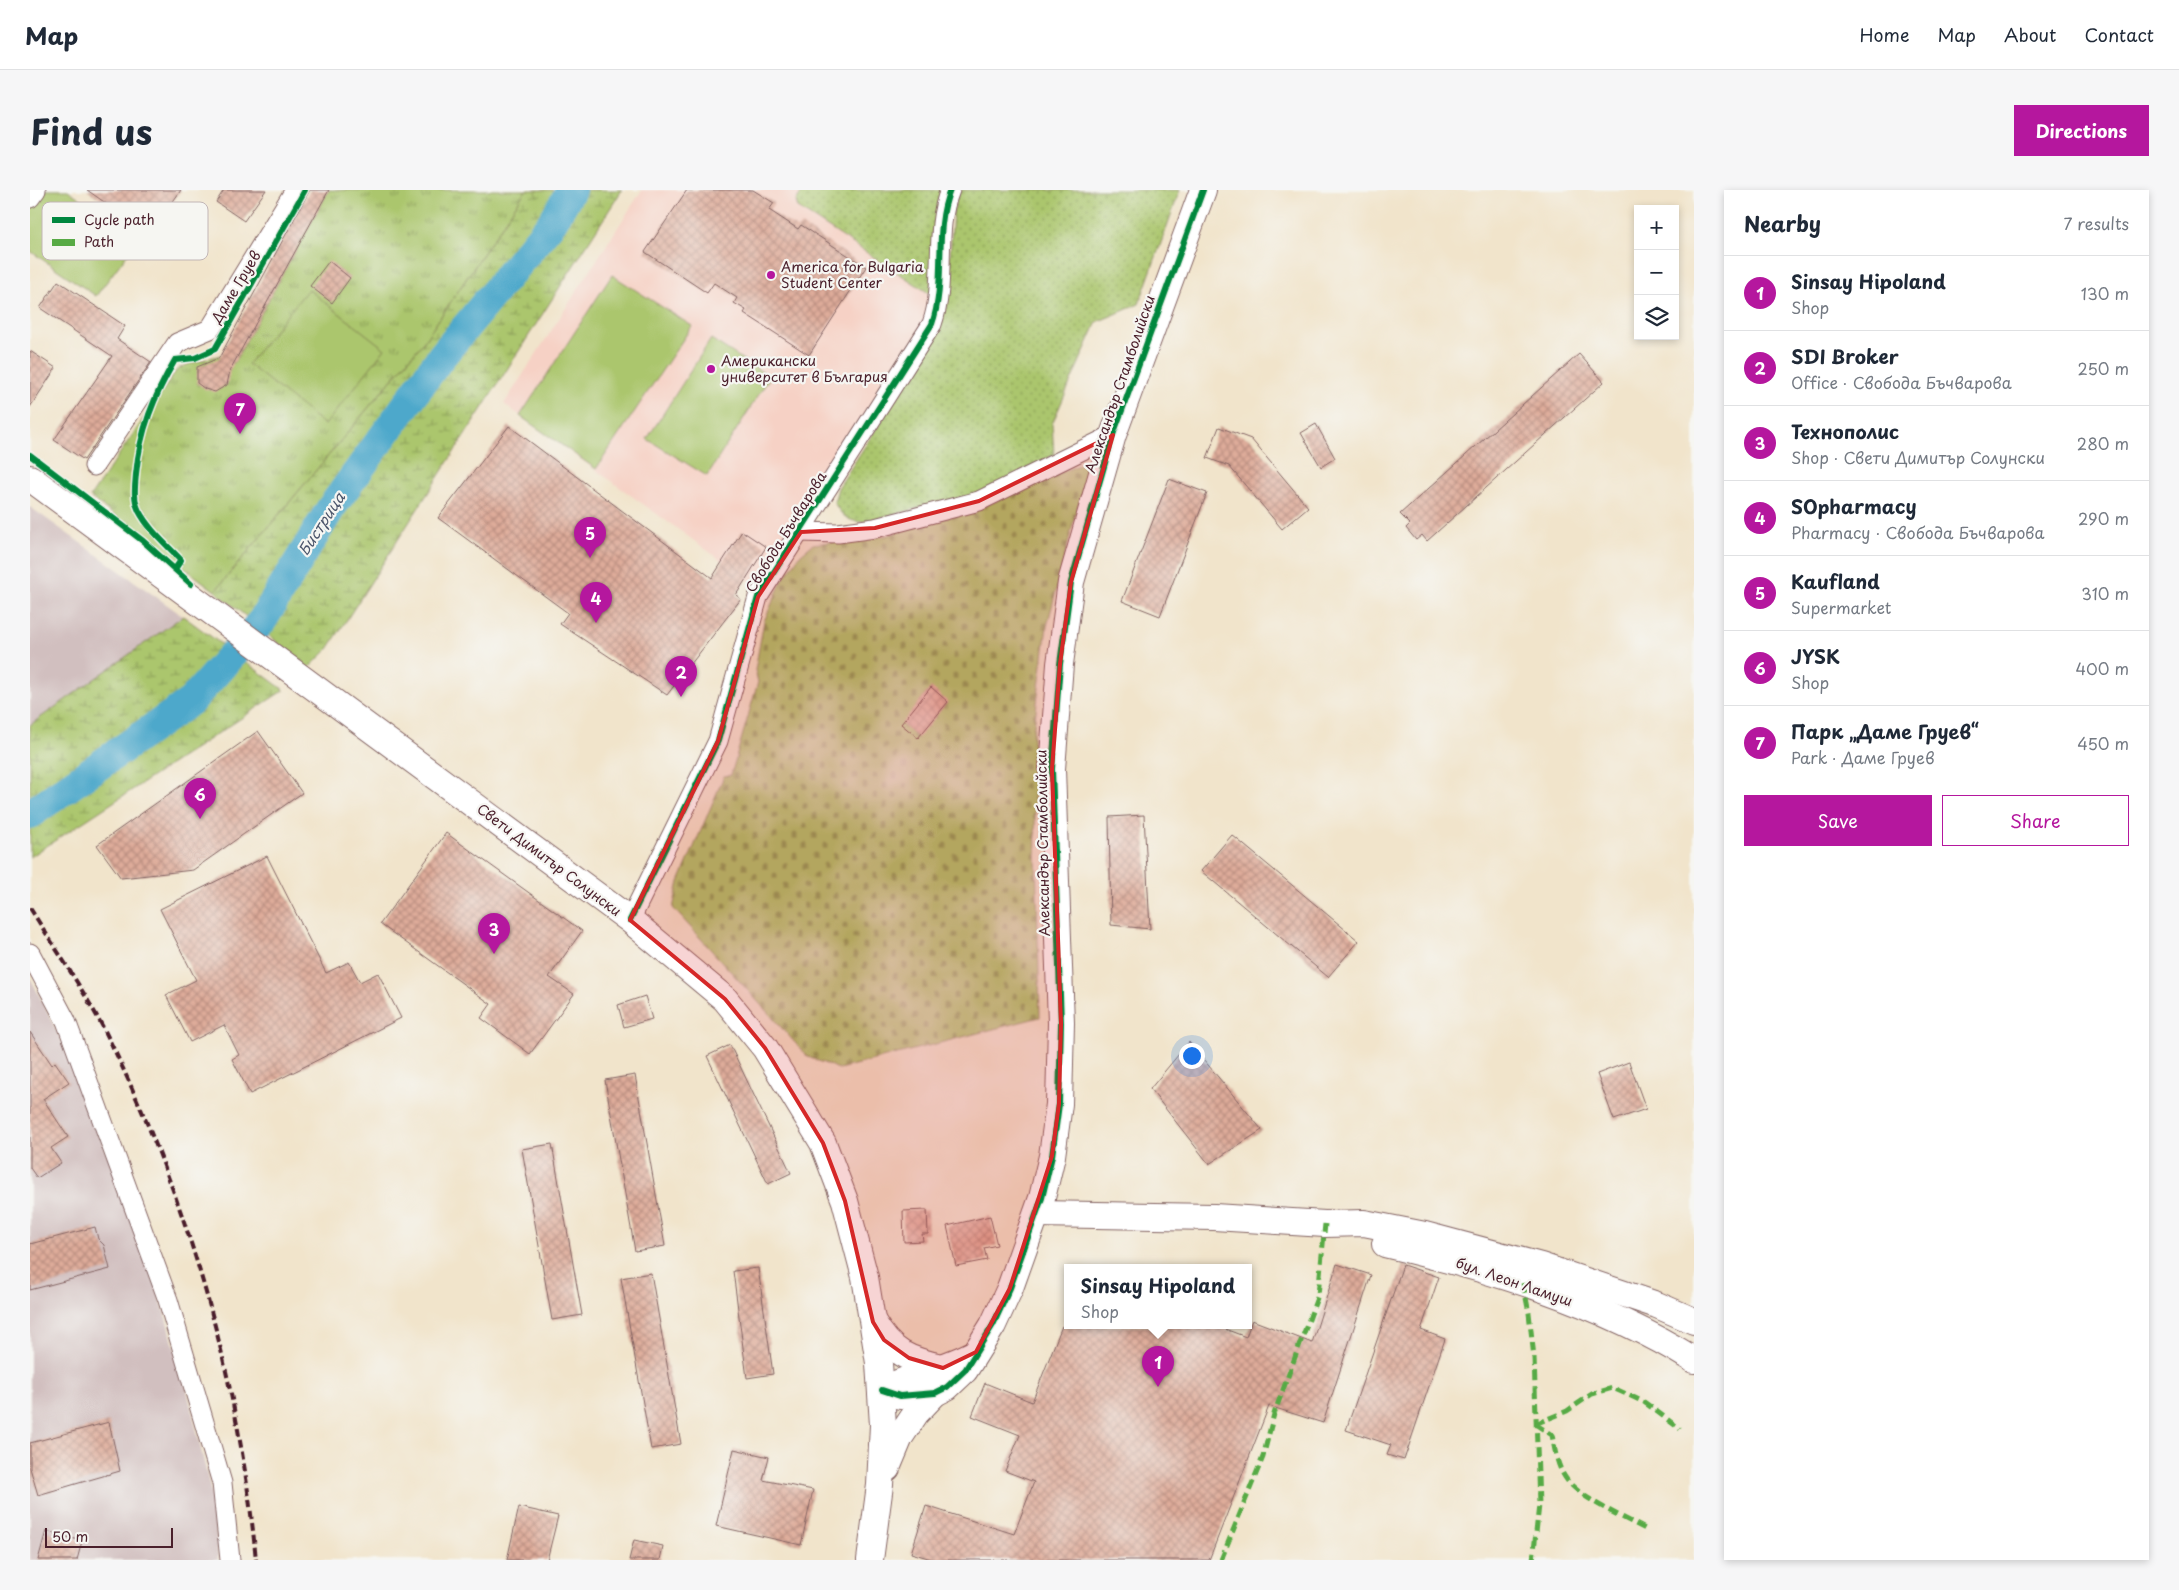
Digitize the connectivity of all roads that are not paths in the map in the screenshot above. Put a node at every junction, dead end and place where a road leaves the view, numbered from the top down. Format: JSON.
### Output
{"nodes":[{"id":1,"x":36,"y":190,"type":"edge"},
{"id":2,"x":295,"y":190,"type":"edge"},
{"id":3,"x":950,"y":190,"type":"edge"},
{"id":4,"x":1203,"y":190,"type":"edge"},
{"id":5,"x":30,"y":198,"type":"edge"},
{"id":6,"x":1113,"y":435,"type":"junction"},
{"id":7,"x":94,"y":466,"type":"dead end"},
{"id":8,"x":30,"y":478,"type":"edge"},
{"id":9,"x":801,"y":532,"type":"junction"},
{"id":10,"x":630,"y":920,"type":"junction"},
{"id":11,"x":30,"y":953,"type":"edge"},
{"id":12,"x":1037,"y":1214,"type":"junction"},
{"id":13,"x":1325,"y":1224,"type":"junction"},
{"id":14,"x":1694,"y":1321,"type":"edge"},
{"id":15,"x":873,"y":1322,"type":"junction"},
{"id":16,"x":976,"y":1352,"type":"junction"},
{"id":17,"x":1694,"y":1360,"type":"edge"},
{"id":18,"x":943,"y":1368,"type":"junction"},
{"id":19,"x":882,"y":1390,"type":"junction"},
{"id":20,"x":935,"y":1393,"type":"junction"},
{"id":21,"x":880,"y":1485,"type":"junction"},
{"id":22,"x":230,"y":1560,"type":"edge"},
{"id":23,"x":870,"y":1560,"type":"edge"}],
"edges":[{"from":1,"to":5,"type":"street"},
{"from":2,"to":7,"type":"street","name":"Даме Груев"},
{"from":3,"to":9,"type":"street","name":"Свобода Бъчварова"},
{"from":4,"to":6,"type":"street","name":"Александър Стамболийски"},
{"from":6,"to":9,"type":"street"},
{"from":6,"to":12,"type":"street","name":"Александър Стамболийски"},
{"from":8,"to":10,"type":"street","name":"Свети Димитър Солунски"},
{"from":9,"to":10,"type":"street","name":"Свобода Бъчварова"},
{"from":10,"to":15,"type":"street","name":"Свети Димитър Солунски"},
{"from":11,"to":22,"type":"street"},
{"from":12,"to":13,"type":"street","name":"бул. Леон Ламуш"},
{"from":12,"to":16,"type":"street","name":"Александър Стамболийски"},
{"from":13,"to":14,"type":"street","name":"бул. Леон Ламуш"},
{"from":13,"to":17,"type":"street","name":"бул. Леон Ламуш"},
{"from":15,"to":18,"type":"street"},
{"from":15,"to":19,"type":"street","name":"Свети Димитър Солунски"},
{"from":16,"to":18,"type":"street"},
{"from":16,"to":20,"type":"street","name":"Александър Стамболийски"},
{"from":18,"to":19,"type":"street"},
{"from":19,"to":20,"type":"street"},
{"from":19,"to":21,"type":"street","name":"Свети Димитър Солунски"},
{"from":20,"to":21,"type":"street","name":"Александър Стамболийски"},
{"from":21,"to":23,"type":"street","name":"Свети Димитър Солунски"}]}
